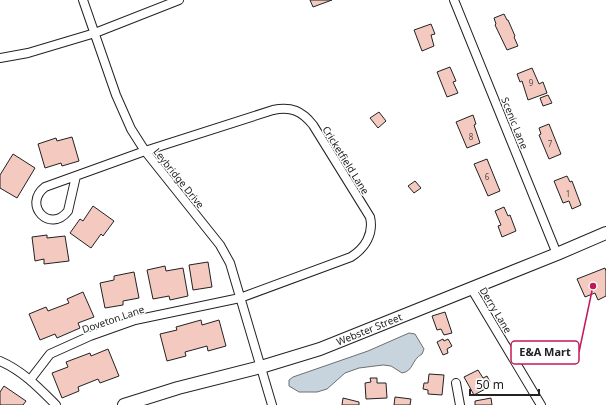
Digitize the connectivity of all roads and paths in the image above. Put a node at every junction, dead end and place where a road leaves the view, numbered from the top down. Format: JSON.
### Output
{"nodes":[{"id":1,"x":83,"y":0,"type":"edge"},
{"id":2,"x":179,"y":0,"type":"edge"},
{"id":3,"x":454,"y":0,"type":"edge"},
{"id":4,"x":95,"y":33,"type":"junction"},
{"id":5,"x":0,"y":58,"type":"edge"},
{"id":6,"x":145,"y":151,"type":"junction"},
{"id":7,"x":76,"y":176,"type":"junction"},
{"id":8,"x":606,"y":233,"type":"edge"},
{"id":9,"x":558,"y":254,"type":"junction"},
{"id":10,"x":471,"y":288,"type":"junction"},
{"id":11,"x":240,"y":298,"type":"junction"},
{"id":12,"x":0,"y":361,"type":"edge"},
{"id":13,"x":261,"y":367,"type":"junction"},
{"id":14,"x":30,"y":380,"type":"junction"},
{"id":15,"x":456,"y":383,"type":"dead end"},
{"id":16,"x":56,"y":405,"type":"edge"},
{"id":17,"x":124,"y":405,"type":"edge"},
{"id":18,"x":272,"y":405,"type":"edge"},
{"id":19,"x":460,"y":405,"type":"edge"},
{"id":20,"x":541,"y":405,"type":"edge"}],
"edges":[{"from":1,"to":4,"type":"street","name":"Leybridge Drive"},
{"from":2,"to":4,"type":"street"},
{"from":3,"to":9,"type":"street","name":"Scenic Lane"},
{"from":4,"to":5,"type":"street"},
{"from":4,"to":6,"type":"street","name":"Leybridge Drive"},
{"from":6,"to":7,"type":"street","name":"Cricketfield Lane"},
{"from":6,"to":11,"type":"street","name":"Leybridge Drive"},
{"from":6,"to":11,"type":"street","name":"Cricketfield Lane"},
{"from":7,"to":7,"type":"street","name":"Cricketfield Lane"},
{"from":8,"to":9,"type":"main road","name":"Webster Street"},
{"from":9,"to":10,"type":"main road","name":"Webster Street"},
{"from":10,"to":13,"type":"main road","name":"Webster Street"},
{"from":10,"to":20,"type":"street","name":"Derry Lane"},
{"from":11,"to":13,"type":"street","name":"Leybridge Drive"},
{"from":11,"to":14,"type":"street","name":"Doveton Lane"},
{"from":12,"to":14,"type":"street"},
{"from":13,"to":17,"type":"main road","name":"Webster Street"},
{"from":13,"to":18,"type":"street","name":"Leybridge Drive"},
{"from":14,"to":16,"type":"street"},
{"from":15,"to":19,"type":"street"}]}
